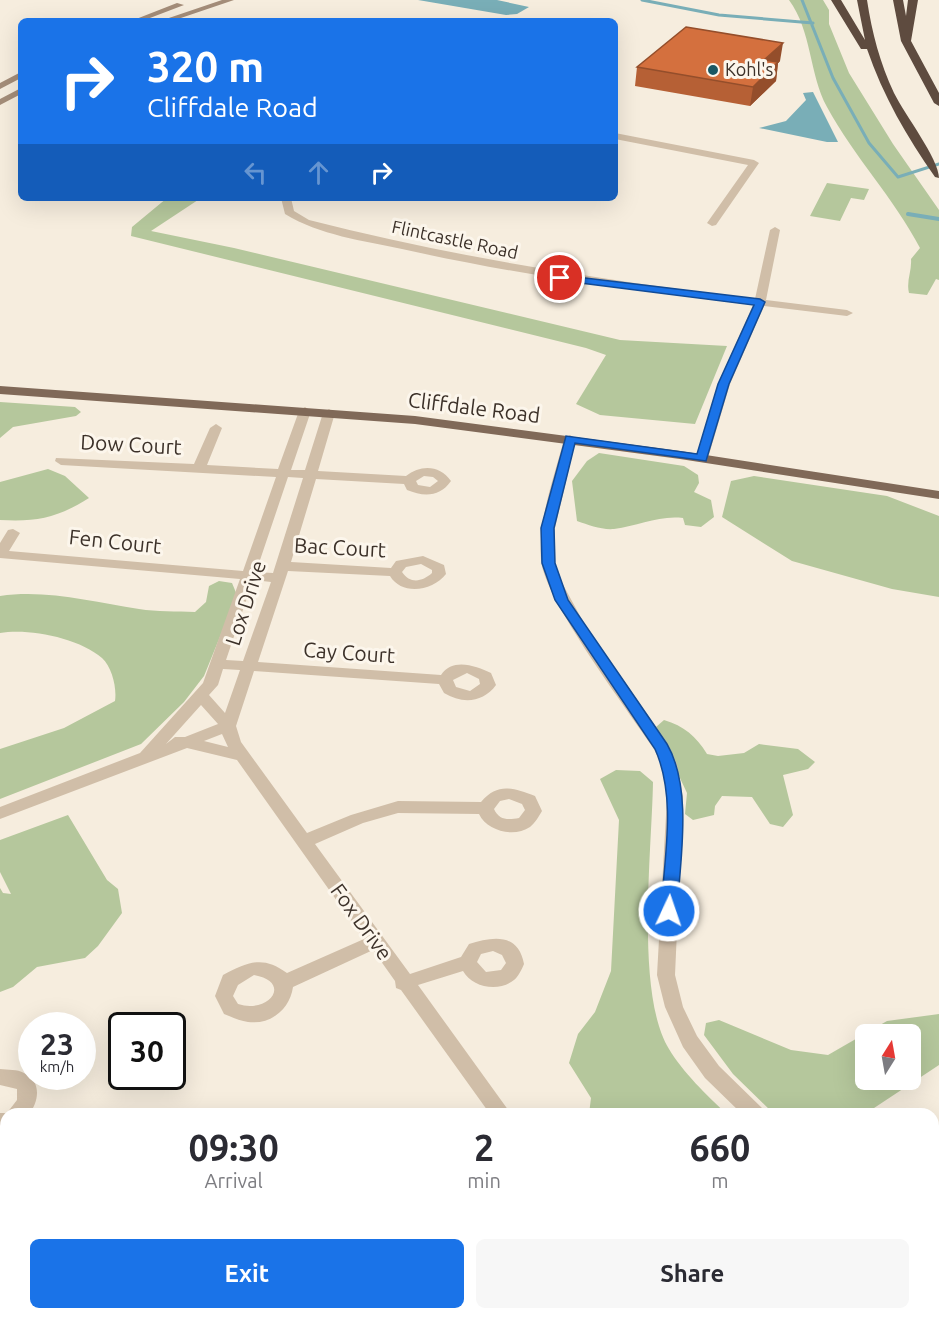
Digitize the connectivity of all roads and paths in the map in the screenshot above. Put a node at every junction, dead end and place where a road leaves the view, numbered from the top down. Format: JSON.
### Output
{"nodes":[{"id":1,"x":230,"y":0,"type":"edge"},
{"id":2,"x":836,"y":0,"type":"edge"},
{"id":3,"x":862,"y":0,"type":"edge"},
{"id":4,"x":897,"y":0,"type":"edge"},
{"id":5,"x":913,"y":0,"type":"edge"},
{"id":6,"x":190,"y":1,"type":"edge"},
{"id":7,"x":143,"y":18,"type":"edge"},
{"id":8,"x":173,"y":18,"type":"edge"},
{"id":9,"x":906,"y":41,"type":"junction"},
{"id":10,"x":880,"y":75,"type":"junction"},
{"id":11,"x":18,"y":77,"type":"edge"},
{"id":12,"x":0,"y":86,"type":"edge"},
{"id":13,"x":18,"y":93,"type":"edge"},
{"id":14,"x":0,"y":102,"type":"edge"},
{"id":15,"x":939,"y":103,"type":"edge"},
{"id":16,"x":618,"y":137,"type":"edge"},
{"id":17,"x":939,"y":175,"type":"edge"},
{"id":18,"x":287,"y":201,"type":"edge"},
{"id":19,"x":712,"y":223,"type":"dead end"},
{"id":20,"x":775,"y":230,"type":"dead end"},
{"id":21,"x":760,"y":302,"type":"junction"},
{"id":22,"x":847,"y":313,"type":"dead end"},
{"id":23,"x":0,"y":390,"type":"edge"},
{"id":24,"x":304,"y":411,"type":"junction"},
{"id":25,"x":329,"y":413,"type":"junction"},
{"id":26,"x":216,"y":428,"type":"dead end"},
{"id":27,"x":570,"y":439,"type":"junction"},
{"id":28,"x":702,"y":458,"type":"junction"},
{"id":29,"x":61,"y":461,"type":"dead end"},
{"id":30,"x":199,"y":468,"type":"junction"},
{"id":31,"x":285,"y":473,"type":"junction"},
{"id":32,"x":310,"y":475,"type":"junction"},
{"id":33,"x":409,"y":480,"type":"dead end"},
{"id":34,"x":939,"y":495,"type":"edge"},
{"id":35,"x":13,"y":533,"type":"dead end"},
{"id":36,"x":280,"y":572,"type":"junction"},
{"id":37,"x":395,"y":572,"type":"dead end"},
{"id":38,"x":249,"y":577,"type":"junction"},
{"id":39,"x":218,"y":663,"type":"junction"},
{"id":40,"x":250,"y":666,"type":"junction"},
{"id":41,"x":446,"y":681,"type":"dead end"},
{"id":42,"x":202,"y":697,"type":"junction"},
{"id":43,"x":228,"y":726,"type":"junction"},
{"id":44,"x":182,"y":741,"type":"junction"},
{"id":45,"x":148,"y":754,"type":"junction"},
{"id":46,"x":242,"y":756,"type":"junction"},
{"id":47,"x":485,"y":808,"type":"dead end"},
{"id":48,"x":0,"y":813,"type":"edge"},
{"id":49,"x":303,"y":842,"type":"junction"},
{"id":50,"x":376,"y":941,"type":"junction"},
{"id":51,"x":468,"y":962,"type":"dead end"},
{"id":52,"x":284,"y":983,"type":"dead end"},
{"id":53,"x":403,"y":983,"type":"junction"},
{"id":54,"x":0,"y":1077,"type":"edge"},
{"id":55,"x":22,"y":1108,"type":"edge"},
{"id":56,"x":497,"y":1108,"type":"edge"},
{"id":57,"x":748,"y":1108,"type":"edge"}],
"edges":[{"from":1,"to":8,"type":"main road"},
{"from":2,"to":10,"type":"highway"},
{"from":3,"to":10,"type":"highway"},
{"from":4,"to":9,"type":"highway"},
{"from":5,"to":9,"type":"highway"},
{"from":6,"to":7,"type":"main road"},
{"from":9,"to":15,"type":"highway"},
{"from":10,"to":17,"type":"highway"},
{"from":11,"to":12,"type":"main road"},
{"from":13,"to":14,"type":"main road"},
{"from":16,"to":19,"type":"street"},
{"from":18,"to":21,"type":"street","name":"Flintcastle Road"},
{"from":20,"to":21,"type":"street"},
{"from":21,"to":22,"type":"street","name":"Flintcastle Road"},
{"from":21,"to":28,"type":"street"},
{"from":23,"to":24,"type":"main road","name":"Cliffdale Road"},
{"from":24,"to":25,"type":"main road","name":"Cliffdale Road"},
{"from":24,"to":31,"type":"street","name":"Lox Drive"},
{"from":25,"to":27,"type":"main road","name":"Cliffdale Road"},
{"from":25,"to":32,"type":"street","name":"Lox Drive"},
{"from":26,"to":30,"type":"street","name":"Dow Court"},
{"from":27,"to":28,"type":"main road","name":"Cliffdale Road"},
{"from":27,"to":57,"type":"street"},
{"from":28,"to":34,"type":"main road","name":"Cliffdale Road"},
{"from":29,"to":30,"type":"street","name":"Dow Court"},
{"from":30,"to":31,"type":"street","name":"Dow Court"},
{"from":31,"to":32,"type":"street","name":"Dow Court"},
{"from":31,"to":38,"type":"street","name":"Lox Drive"},
{"from":32,"to":33,"type":"street","name":"Dow Court"},
{"from":32,"to":36,"type":"street","name":"Lox Drive"},
{"from":35,"to":38,"type":"street","name":"Fen Court"},
{"from":36,"to":37,"type":"street","name":"Bac Court"},
{"from":36,"to":38,"type":"street","name":"Bac Court"},
{"from":36,"to":40,"type":"street","name":"Lox Drive"},
{"from":38,"to":39,"type":"street","name":"Lox Drive"},
{"from":39,"to":40,"type":"street","name":"Cay Court"},
{"from":39,"to":42,"type":"street","name":"Lox Drive"},
{"from":40,"to":41,"type":"street","name":"Cay Court"},
{"from":40,"to":43,"type":"street","name":"Lox Drive"},
{"from":42,"to":43,"type":"street","name":"Fox Drive"},
{"from":42,"to":45,"type":"street","name":"Lox Drive"},
{"from":43,"to":44,"type":"street","name":"Lox Drive"},
{"from":43,"to":46,"type":"street","name":"Fox Drive"},
{"from":44,"to":45,"type":"street","name":"Lox Drive"},
{"from":44,"to":46,"type":"street"},
{"from":45,"to":48,"type":"street","name":"Lox Drive"},
{"from":46,"to":49,"type":"street","name":"Fox Drive"},
{"from":47,"to":49,"type":"street"},
{"from":49,"to":50,"type":"street","name":"Fox Drive"},
{"from":50,"to":52,"type":"street"},
{"from":50,"to":53,"type":"street","name":"Fox Drive"},
{"from":51,"to":53,"type":"street"},
{"from":53,"to":56,"type":"street","name":"Fox Drive"},
{"from":54,"to":55,"type":"street"}]}
